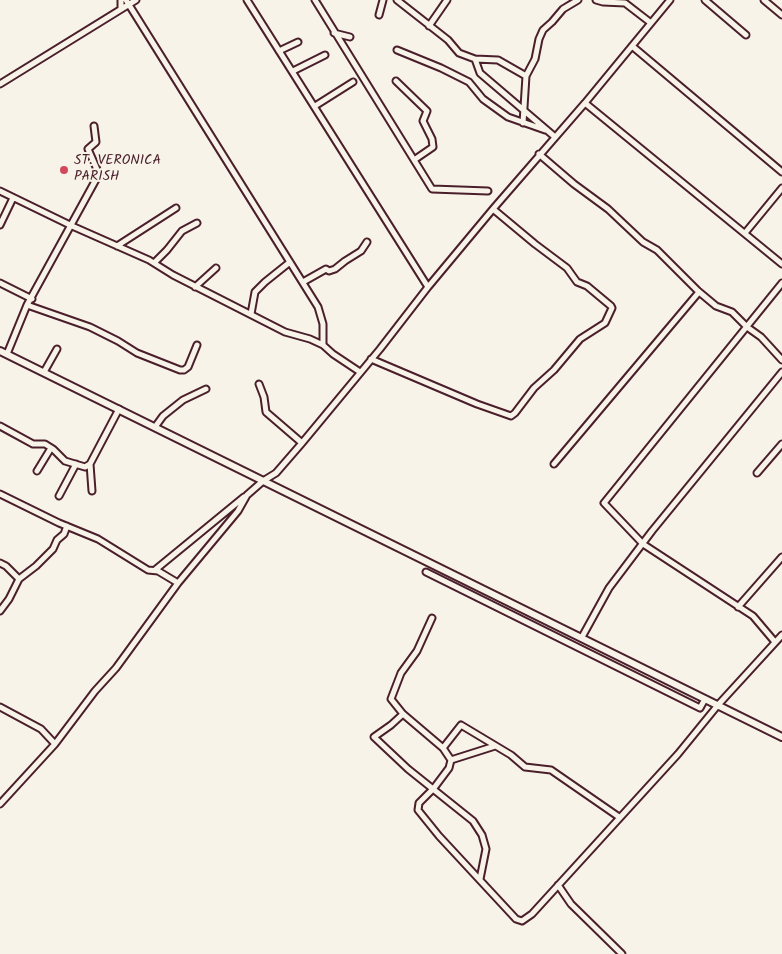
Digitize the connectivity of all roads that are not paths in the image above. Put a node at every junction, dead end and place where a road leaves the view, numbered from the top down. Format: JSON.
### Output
{"nodes":[{"id":1,"x":121,"y":0,"type":"edge"},
{"id":2,"x":136,"y":0,"type":"edge"},
{"id":3,"x":247,"y":0,"type":"edge"},
{"id":4,"x":315,"y":0,"type":"edge"},
{"id":5,"x":383,"y":0,"type":"edge"},
{"id":6,"x":397,"y":0,"type":"edge"},
{"id":7,"x":447,"y":0,"type":"edge"},
{"id":8,"x":578,"y":0,"type":"edge"},
{"id":9,"x":596,"y":0,"type":"edge"},
{"id":10,"x":670,"y":0,"type":"edge"},
{"id":11,"x":705,"y":0,"type":"edge"},
{"id":12,"x":764,"y":0,"type":"edge"},
{"id":13,"x":569,"y":1,"type":"edge"},
{"id":14,"x":128,"y":2,"type":"edge"},
{"id":15,"x":121,"y":9,"type":"junction"},
{"id":16,"x":378,"y":15,"type":"dead end"},
{"id":17,"x":782,"y":15,"type":"edge"},
{"id":18,"x":651,"y":23,"type":"junction"},
{"id":19,"x":429,"y":26,"type":"junction"},
{"id":20,"x":334,"y":33,"type":"junction"},
{"id":21,"x":746,"y":35,"type":"dead end"},
{"id":22,"x":350,"y":37,"type":"dead end"},
{"id":23,"x":298,"y":42,"type":"dead end"},
{"id":24,"x":632,"y":46,"type":"junction"},
{"id":25,"x":397,"y":50,"type":"dead end"},
{"id":26,"x":280,"y":51,"type":"junction"},
{"id":27,"x":325,"y":55,"type":"dead end"},
{"id":28,"x":475,"y":60,"type":"junction"},
{"id":29,"x":293,"y":71,"type":"junction"},
{"id":30,"x":526,"y":76,"type":"junction"},
{"id":31,"x":396,"y":81,"type":"dead end"},
{"id":32,"x":353,"y":82,"type":"dead end"},
{"id":33,"x":0,"y":84,"type":"edge"},
{"id":34,"x":586,"y":103,"type":"junction"},
{"id":35,"x":315,"y":106,"type":"junction"},
{"id":36,"x":523,"y":110,"type":"junction"},
{"id":37,"x":523,"y":123,"type":"junction"},
{"id":38,"x":94,"y":126,"type":"dead end"},
{"id":39,"x":548,"y":131,"type":"junction"},
{"id":40,"x":555,"y":136,"type":"junction"},
{"id":41,"x":539,"y":154,"type":"junction"},
{"id":42,"x":414,"y":160,"type":"junction"},
{"id":43,"x":782,"y":172,"type":"edge"},
{"id":44,"x":782,"y":188,"type":"edge"},
{"id":45,"x":0,"y":191,"type":"edge"},
{"id":46,"x":488,"y":191,"type":"dead end"},
{"id":47,"x":13,"y":198,"type":"junction"},
{"id":48,"x":176,"y":208,"type":"dead end"},
{"id":49,"x":493,"y":209,"type":"junction"},
{"id":50,"x":198,"y":223,"type":"dead end"},
{"id":51,"x":0,"y":225,"type":"edge"},
{"id":52,"x":72,"y":226,"type":"junction"},
{"id":53,"x":745,"y":233,"type":"junction"},
{"id":54,"x":367,"y":242,"type":"dead end"},
{"id":55,"x":117,"y":246,"type":"junction"},
{"id":56,"x":290,"y":262,"type":"junction"},
{"id":57,"x":154,"y":263,"type":"junction"},
{"id":58,"x":782,"y":264,"type":"edge"},
{"id":59,"x":216,"y":268,"type":"dead end"},
{"id":60,"x":303,"y":282,"type":"junction"},
{"id":61,"x":0,"y":283,"type":"edge"},
{"id":62,"x":782,"y":283,"type":"edge"},
{"id":63,"x":195,"y":287,"type":"junction"},
{"id":64,"x":428,"y":287,"type":"junction"},
{"id":65,"x":699,"y":292,"type":"junction"},
{"id":66,"x":32,"y":298,"type":"junction"},
{"id":67,"x":28,"y":306,"type":"junction"},
{"id":68,"x":251,"y":314,"type":"junction"},
{"id":69,"x":747,"y":327,"type":"junction"},
{"id":70,"x":197,"y":345,"type":"dead end"},
{"id":71,"x":323,"y":345,"type":"junction"},
{"id":72,"x":57,"y":349,"type":"dead end"},
{"id":73,"x":0,"y":351,"type":"edge"},
{"id":74,"x":7,"y":354,"type":"junction"},
{"id":75,"x":371,"y":359,"type":"junction"},
{"id":76,"x":782,"y":360,"type":"edge"},
{"id":77,"x":44,"y":372,"type":"junction"},
{"id":78,"x":360,"y":372,"type":"junction"},
{"id":79,"x":782,"y":372,"type":"edge"},
{"id":80,"x":259,"y":384,"type":"dead end"},
{"id":81,"x":206,"y":389,"type":"dead end"},
{"id":82,"x":119,"y":409,"type":"junction"},
{"id":83,"x":0,"y":426,"type":"edge"},
{"id":84,"x":155,"y":426,"type":"junction"},
{"id":85,"x":302,"y":443,"type":"junction"},
{"id":86,"x":782,"y":444,"type":"edge"},
{"id":87,"x":51,"y":448,"type":"junction"},
{"id":88,"x":76,"y":464,"type":"junction"},
{"id":89,"x":90,"y":464,"type":"junction"},
{"id":90,"x":554,"y":464,"type":"dead end"},
{"id":91,"x":37,"y":471,"type":"dead end"},
{"id":92,"x":758,"y":473,"type":"dead end"},
{"id":93,"x":263,"y":481,"type":"junction"},
{"id":94,"x":92,"y":490,"type":"dead end"},
{"id":95,"x":0,"y":494,"type":"edge"},
{"id":96,"x":247,"y":495,"type":"junction"},
{"id":97,"x":58,"y":496,"type":"dead end"},
{"id":98,"x":67,"y":526,"type":"junction"},
{"id":99,"x":643,"y":544,"type":"junction"},
{"id":100,"x":782,"y":557,"type":"edge"},
{"id":101,"x":0,"y":563,"type":"edge"},
{"id":102,"x":156,"y":570,"type":"junction"},
{"id":103,"x":426,"y":572,"type":"dead end"},
{"id":104,"x":18,"y":579,"type":"junction"},
{"id":105,"x":178,"y":583,"type":"junction"},
{"id":106,"x":738,"y":607,"type":"junction"},
{"id":107,"x":0,"y":611,"type":"edge"},
{"id":108,"x":432,"y":618,"type":"dead end"},
{"id":109,"x":782,"y":634,"type":"edge"},
{"id":110,"x":582,"y":638,"type":"junction"},
{"id":111,"x":775,"y":642,"type":"junction"},
{"id":112,"x":705,"y":699,"type":"junction"},
{"id":113,"x":718,"y":706,"type":"junction"},
{"id":114,"x":0,"y":707,"type":"edge"},
{"id":115,"x":403,"y":714,"type":"junction"},
{"id":116,"x":782,"y":737,"type":"edge"},
{"id":117,"x":55,"y":744,"type":"junction"},
{"id":118,"x":495,"y":746,"type":"junction"},
{"id":119,"x":443,"y":748,"type":"junction"},
{"id":120,"x":451,"y":760,"type":"junction"},
{"id":121,"x":434,"y":788,"type":"junction"},
{"id":122,"x":0,"y":793,"type":"edge"},
{"id":123,"x":2,"y":802,"type":"edge"},
{"id":124,"x":619,"y":817,"type":"junction"},
{"id":125,"x":480,"y":879,"type":"junction"},
{"id":126,"x":558,"y":885,"type":"junction"},
{"id":127,"x":622,"y":954,"type":"edge"}],
"edges":[{"from":1,"to":15,"type":"street"},
{"from":2,"to":14,"type":"street"},
{"from":3,"to":26,"type":"street"},
{"from":4,"to":20,"type":"street"},
{"from":5,"to":16,"type":"street"},
{"from":6,"to":19,"type":"street"},
{"from":7,"to":19,"type":"street"},
{"from":8,"to":13,"type":"street"},
{"from":9,"to":18,"type":"street"},
{"from":10,"to":18,"type":"street"},
{"from":11,"to":21,"type":"street"},
{"from":12,"to":17,"type":"street"},
{"from":13,"to":30,"type":"street"},
{"from":14,"to":15,"type":"street"},
{"from":14,"to":56,"type":"street"},
{"from":15,"to":33,"type":"street"},
{"from":18,"to":24,"type":"street"},
{"from":19,"to":28,"type":"street"},
{"from":20,"to":22,"type":"street"},
{"from":20,"to":42,"type":"street"},
{"from":23,"to":26,"type":"street"},
{"from":24,"to":34,"type":"street"},
{"from":24,"to":43,"type":"street"},
{"from":25,"to":37,"type":"street"},
{"from":26,"to":29,"type":"street"},
{"from":27,"to":29,"type":"street"},
{"from":28,"to":30,"type":"street"},
{"from":28,"to":36,"type":"street"},
{"from":29,"to":35,"type":"street"},
{"from":30,"to":36,"type":"street"},
{"from":31,"to":42,"type":"street"},
{"from":32,"to":35,"type":"street"},
{"from":34,"to":40,"type":"street"},
{"from":34,"to":53,"type":"street"},
{"from":35,"to":64,"type":"street"},
{"from":36,"to":37,"type":"street"},
{"from":36,"to":39,"type":"street"},
{"from":37,"to":39,"type":"street"},
{"from":38,"to":52,"type":"street"},
{"from":39,"to":40,"type":"street"},
{"from":40,"to":41,"type":"street"},
{"from":41,"to":49,"type":"street"},
{"from":41,"to":65,"type":"street"},
{"from":42,"to":46,"type":"street"},
{"from":44,"to":53,"type":"street"},
{"from":45,"to":47,"type":"street"},
{"from":47,"to":51,"type":"street"},
{"from":47,"to":52,"type":"street"},
{"from":48,"to":55,"type":"street"},
{"from":49,"to":64,"type":"street"},
{"from":49,"to":75,"type":"street"},
{"from":50,"to":57,"type":"street"},
{"from":52,"to":55,"type":"street"},
{"from":52,"to":66,"type":"street"},
{"from":53,"to":58,"type":"street"},
{"from":54,"to":60,"type":"street"},
{"from":55,"to":57,"type":"street"},
{"from":56,"to":60,"type":"street"},
{"from":56,"to":68,"type":"street"},
{"from":57,"to":63,"type":"street"},
{"from":59,"to":63,"type":"street"},
{"from":60,"to":71,"type":"street"},
{"from":61,"to":66,"type":"street"},
{"from":62,"to":69,"type":"street"},
{"from":63,"to":68,"type":"street"},
{"from":64,"to":75,"type":"street"},
{"from":65,"to":69,"type":"street"},
{"from":65,"to":90,"type":"street"},
{"from":66,"to":67,"type":"street"},
{"from":67,"to":70,"type":"street"},
{"from":67,"to":74,"type":"street"},
{"from":68,"to":71,"type":"street"},
{"from":69,"to":76,"type":"street"},
{"from":69,"to":99,"type":"street"},
{"from":71,"to":78,"type":"street"},
{"from":72,"to":77,"type":"street"},
{"from":73,"to":74,"type":"street"},
{"from":74,"to":77,"type":"street"},
{"from":75,"to":78,"type":"street"},
{"from":77,"to":82,"type":"street"},
{"from":78,"to":85,"type":"street"},
{"from":79,"to":99,"type":"street"},
{"from":80,"to":85,"type":"street"},
{"from":81,"to":84,"type":"street"},
{"from":82,"to":84,"type":"street"},
{"from":82,"to":89,"type":"street"},
{"from":83,"to":87,"type":"street"},
{"from":84,"to":93,"type":"street"},
{"from":85,"to":93,"type":"street"},
{"from":86,"to":92,"type":"street"},
{"from":87,"to":88,"type":"street"},
{"from":87,"to":91,"type":"street"},
{"from":88,"to":89,"type":"street"},
{"from":88,"to":97,"type":"street"},
{"from":89,"to":94,"type":"street"},
{"from":93,"to":96,"type":"street"},
{"from":93,"to":110,"type":"street"},
{"from":95,"to":98,"type":"street"},
{"from":96,"to":102,"type":"street"},
{"from":96,"to":105,"type":"street"},
{"from":98,"to":102,"type":"street"},
{"from":98,"to":104,"type":"street"},
{"from":99,"to":106,"type":"street"},
{"from":99,"to":110,"type":"street"},
{"from":100,"to":106,"type":"street"},
{"from":101,"to":104,"type":"street"},
{"from":102,"to":105,"type":"street"},
{"from":103,"to":112,"type":"street"},
{"from":104,"to":107,"type":"street"},
{"from":105,"to":117,"type":"street"},
{"from":106,"to":111,"type":"street"},
{"from":108,"to":115,"type":"street"},
{"from":109,"to":111,"type":"street"},
{"from":110,"to":112,"type":"street"},
{"from":111,"to":113,"type":"street"},
{"from":112,"to":113,"type":"street"},
{"from":113,"to":116,"type":"street"},
{"from":113,"to":124,"type":"street"},
{"from":114,"to":117,"type":"street"},
{"from":115,"to":119,"type":"street"},
{"from":115,"to":121,"type":"street"},
{"from":117,"to":123,"type":"street"},
{"from":118,"to":119,"type":"street"},
{"from":118,"to":120,"type":"street"},
{"from":118,"to":124,"type":"street"},
{"from":119,"to":120,"type":"street"},
{"from":120,"to":121,"type":"street"},
{"from":121,"to":125,"type":"street"},
{"from":121,"to":125,"type":"street"},
{"from":122,"to":123,"type":"street"},
{"from":124,"to":126,"type":"street"},
{"from":125,"to":126,"type":"street"},
{"from":126,"to":127,"type":"street"}]}
